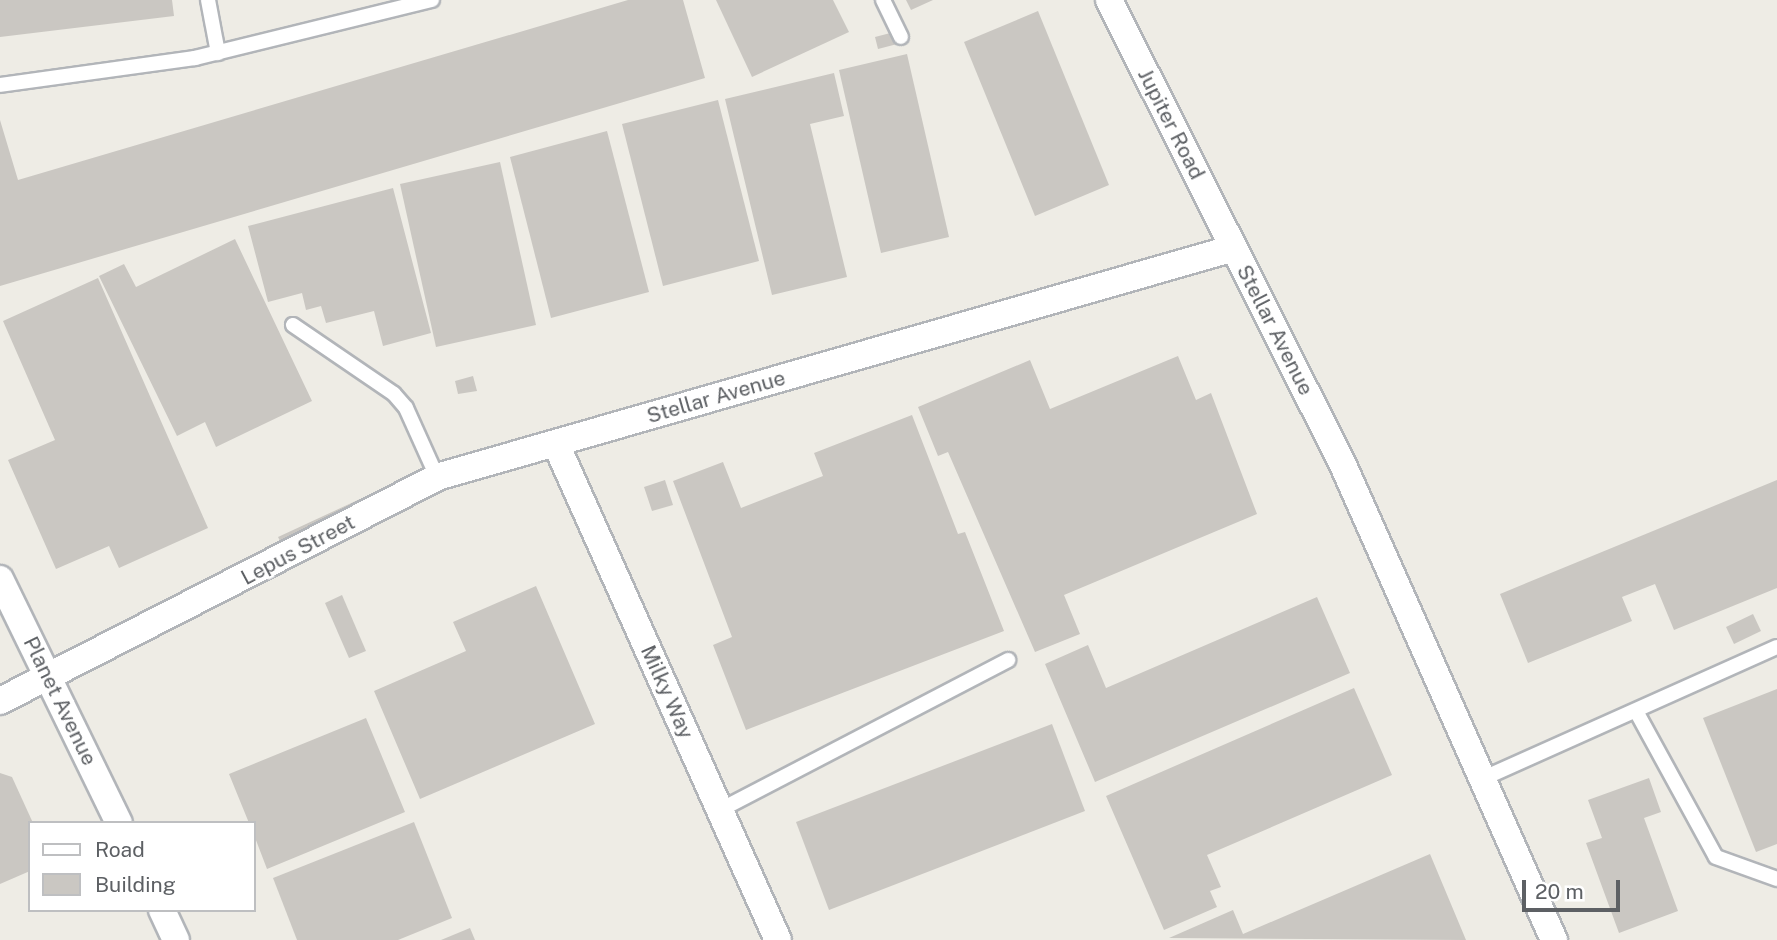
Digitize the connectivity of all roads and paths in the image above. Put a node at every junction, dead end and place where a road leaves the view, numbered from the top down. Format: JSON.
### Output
{"nodes":[{"id":1,"x":208,"y":0,"type":"edge"},
{"id":2,"x":432,"y":0,"type":"edge"},
{"id":3,"x":883,"y":0,"type":"edge"},
{"id":4,"x":1109,"y":0,"type":"edge"},
{"id":5,"x":901,"y":37,"type":"dead end"},
{"id":6,"x":218,"y":53,"type":"junction"},
{"id":7,"x":0,"y":85,"type":"edge"},
{"id":8,"x":1234,"y":248,"type":"junction"},
{"id":9,"x":293,"y":325,"type":"dead end"},
{"id":10,"x":556,"y":444,"type":"junction"},
{"id":11,"x":437,"y":477,"type":"junction"},
{"id":12,"x":0,"y":579,"type":"edge"},
{"id":13,"x":1777,"y":647,"type":"edge"},
{"id":14,"x":1008,"y":660,"type":"dead end"},
{"id":15,"x":50,"y":679,"type":"junction"},
{"id":16,"x":0,"y":701,"type":"edge"},
{"id":17,"x":1636,"y":710,"type":"junction"},
{"id":18,"x":1484,"y":778,"type":"junction"},
{"id":19,"x":720,"y":810,"type":"junction"},
{"id":20,"x":118,"y":821,"type":"edge"},
{"id":21,"x":1777,"y":879,"type":"edge"},
{"id":22,"x":163,"y":912,"type":"edge"},
{"id":23,"x":176,"y":940,"type":"edge"},
{"id":24,"x":778,"y":940,"type":"edge"},
{"id":25,"x":1554,"y":940,"type":"edge"}],
"edges":[{"from":1,"to":6,"type":"lane"},
{"from":2,"to":6,"type":"lane"},
{"from":3,"to":5,"type":"lane"},
{"from":4,"to":8,"type":"street","name":"Jupiter Road"},
{"from":6,"to":7,"type":"lane"},
{"from":8,"to":10,"type":"street","name":"Stellar Avenue"},
{"from":8,"to":18,"type":"street","name":"Stellar Avenue"},
{"from":9,"to":11,"type":"lane"},
{"from":10,"to":11,"type":"street","name":"Lepus Street"},
{"from":10,"to":19,"type":"street","name":"Milky Way"},
{"from":11,"to":15,"type":"street","name":"Lepus Street"},
{"from":12,"to":15,"type":"street","name":"Planet Avenue"},
{"from":13,"to":17,"type":"lane"},
{"from":14,"to":19,"type":"lane"},
{"from":15,"to":16,"type":"street","name":"Lepus Street"},
{"from":15,"to":20,"type":"street","name":"Planet Avenue"},
{"from":17,"to":18,"type":"lane"},
{"from":17,"to":21,"type":"lane"},
{"from":18,"to":25,"type":"street","name":"Stellar Avenue"},
{"from":19,"to":24,"type":"street","name":"Milky Way"},
{"from":22,"to":23,"type":"street"}]}
